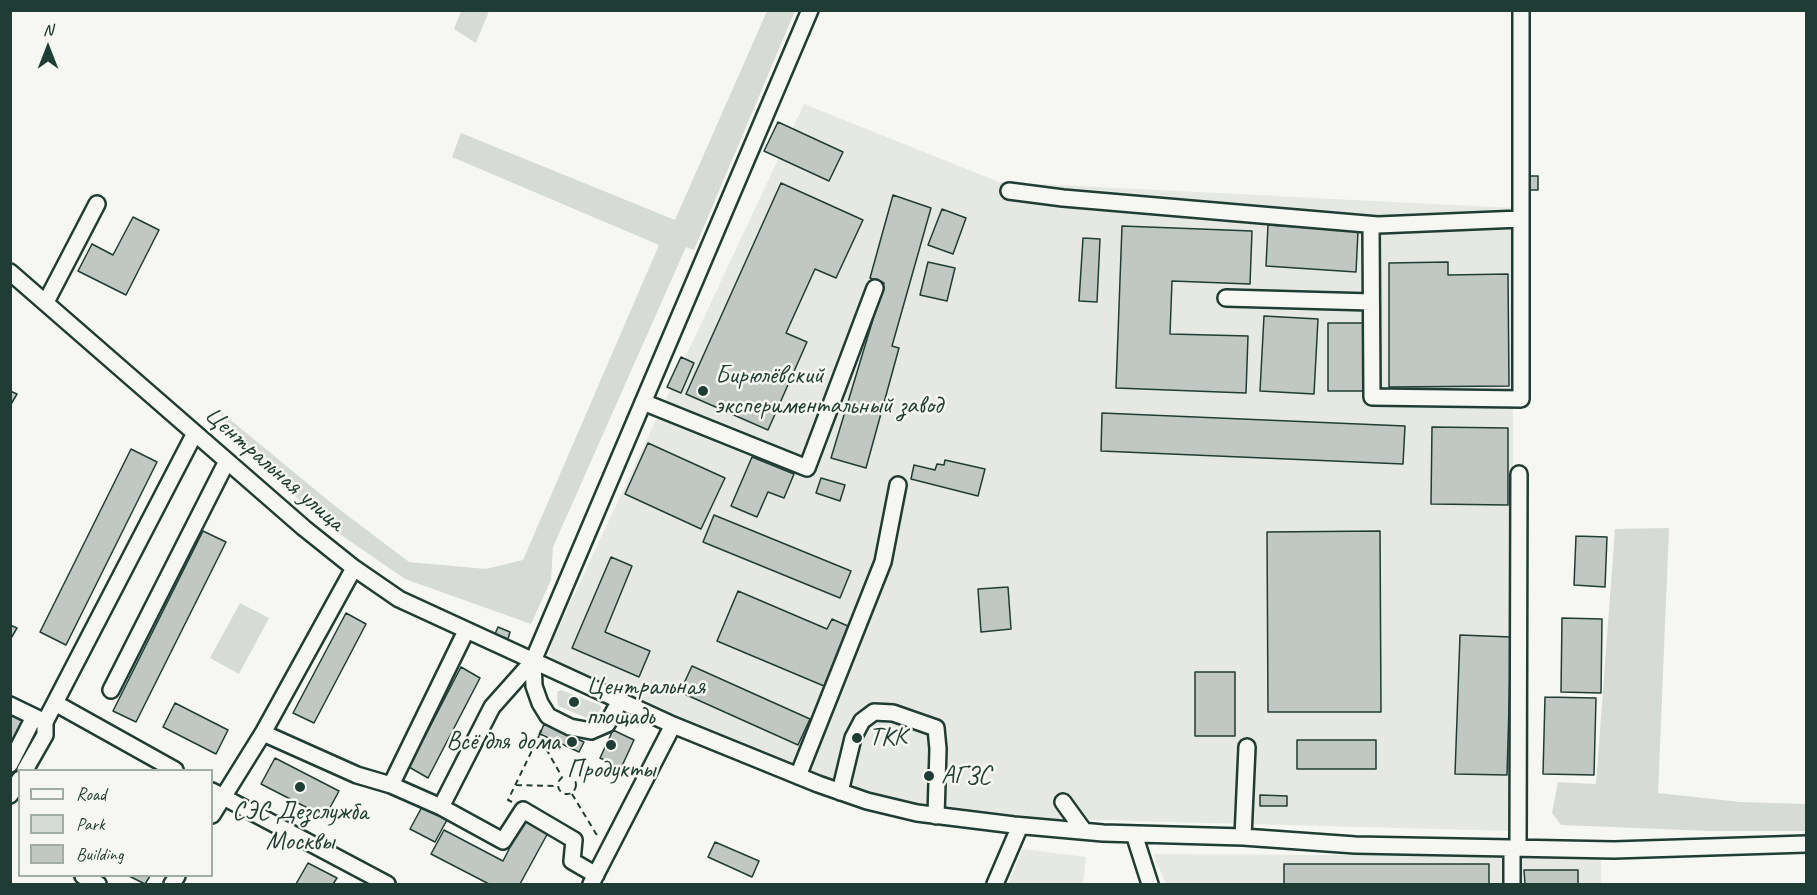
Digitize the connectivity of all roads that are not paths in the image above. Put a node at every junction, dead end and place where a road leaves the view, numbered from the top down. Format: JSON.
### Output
{"nodes":[{"id":1,"x":810,"y":10,"type":"edge"},
{"id":2,"x":1521,"y":10,"type":"edge"},
{"id":3,"x":1009,"y":191,"type":"dead end"},
{"id":4,"x":97,"y":204,"type":"dead end"},
{"id":5,"x":1520,"y":219,"type":"junction"},
{"id":6,"x":1371,"y":225,"type":"junction"},
{"id":7,"x":10,"y":272,"type":"edge"},
{"id":8,"x":875,"y":288,"type":"dead end"},
{"id":9,"x":1226,"y":298,"type":"dead end"},
{"id":10,"x":46,"y":302,"type":"junction"},
{"id":11,"x":1371,"y":302,"type":"junction"},
{"id":12,"x":643,"y":402,"type":"junction"},
{"id":13,"x":195,"y":433,"type":"junction"},
{"id":14,"x":227,"y":461,"type":"junction"},
{"id":15,"x":1519,"y":474,"type":"dead end"},
{"id":16,"x":898,"y":485,"type":"dead end"},
{"id":17,"x":354,"y":568,"type":"junction"},
{"id":18,"x":466,"y":631,"type":"junction"},
{"id":19,"x":533,"y":661,"type":"junction"},
{"id":20,"x":111,"y":690,"type":"dead end"},
{"id":21,"x":620,"y":701,"type":"junction"},
{"id":22,"x":55,"y":703,"type":"junction"},
{"id":23,"x":10,"y":705,"type":"edge"},
{"id":24,"x":40,"y":719,"type":"junction"},
{"id":25,"x":674,"y":725,"type":"junction"},
{"id":26,"x":263,"y":733,"type":"junction"},
{"id":27,"x":1247,"y":747,"type":"dead end"},
{"id":28,"x":10,"y":764,"type":"edge"},
{"id":29,"x":26,"y":769,"type":"edge"},
{"id":30,"x":171,"y":769,"type":"edge"},
{"id":31,"x":798,"y":776,"type":"junction"},
{"id":32,"x":18,"y":782,"type":"edge"},
{"id":33,"x":391,"y":785,"type":"junction"},
{"id":34,"x":840,"y":792,"type":"junction"},
{"id":35,"x":217,"y":794,"type":"edge"},
{"id":36,"x":10,"y":795,"type":"edge"},
{"id":37,"x":1063,"y":802,"type":"dead end"},
{"id":38,"x":441,"y":807,"type":"junction"},
{"id":39,"x":213,"y":811,"type":"edge"},
{"id":40,"x":936,"y":816,"type":"junction"},
{"id":41,"x":1020,"y":826,"type":"junction"},
{"id":42,"x":1084,"y":831,"type":"junction"},
{"id":43,"x":1134,"y":834,"type":"junction"},
{"id":44,"x":1243,"y":837,"type":"junction"},
{"id":45,"x":1806,"y":844,"type":"edge"},
{"id":46,"x":1515,"y":848,"type":"junction"},
{"id":47,"x":85,"y":877,"type":"edge"},
{"id":48,"x":594,"y":880,"type":"edge"},
{"id":49,"x":98,"y":885,"type":"edge"},
{"id":50,"x":387,"y":885,"type":"edge"},
{"id":51,"x":995,"y":885,"type":"edge"},
{"id":52,"x":1150,"y":885,"type":"edge"},
{"id":53,"x":1512,"y":885,"type":"edge"}],
"edges":[{"from":1,"to":12,"type":"street"},
{"from":2,"to":5,"type":"street"},
{"from":3,"to":6,"type":"street"},
{"from":4,"to":10,"type":"street"},
{"from":5,"to":6,"type":"street"},
{"from":5,"to":11,"type":"street"},
{"from":6,"to":11,"type":"street"},
{"from":7,"to":10,"type":"street","name":"Центральная улица"},
{"from":8,"to":12,"type":"street"},
{"from":9,"to":11,"type":"street"},
{"from":10,"to":13,"type":"street","name":"Центральная улица"},
{"from":12,"to":19,"type":"street"},
{"from":13,"to":14,"type":"street","name":"Центральная улица"},
{"from":13,"to":22,"type":"street"},
{"from":14,"to":17,"type":"street","name":"Центральная улица"},
{"from":14,"to":20,"type":"street"},
{"from":15,"to":46,"type":"street"},
{"from":16,"to":31,"type":"street"},
{"from":17,"to":18,"type":"street","name":"Центральная улица"},
{"from":17,"to":26,"type":"street"},
{"from":18,"to":19,"type":"street","name":"Центральная улица"},
{"from":18,"to":33,"type":"street"},
{"from":19,"to":21,"type":"street","name":"Центральная улица"},
{"from":19,"to":21,"type":"street"},
{"from":19,"to":38,"type":"street"},
{"from":21,"to":25,"type":"street","name":"Центральная улица"},
{"from":22,"to":24,"type":"street"},
{"from":22,"to":30,"type":"street"},
{"from":23,"to":24,"type":"street"},
{"from":24,"to":28,"type":"street"},
{"from":24,"to":29,"type":"street"},
{"from":25,"to":31,"type":"street","name":"Центральная улица"},
{"from":25,"to":48,"type":"street"},
{"from":26,"to":33,"type":"street"},
{"from":26,"to":35,"type":"street"},
{"from":27,"to":44,"type":"street"},
{"from":31,"to":34,"type":"street","name":"Центральная улица"},
{"from":32,"to":36,"type":"street"},
{"from":33,"to":38,"type":"street"},
{"from":34,"to":40,"type":"street","name":"Центральная улица"},
{"from":34,"to":40,"type":"street"},
{"from":35,"to":39,"type":"street"},
{"from":35,"to":50,"type":"street"},
{"from":37,"to":42,"type":"street"},
{"from":38,"to":48,"type":"street"},
{"from":40,"to":41,"type":"street","name":"Центральная улица"},
{"from":41,"to":42,"type":"street","name":"Центральная улица"},
{"from":41,"to":51,"type":"street"},
{"from":42,"to":43,"type":"street","name":"Центральная улица"},
{"from":43,"to":44,"type":"street","name":"Центральная улица"},
{"from":43,"to":52,"type":"street"},
{"from":44,"to":46,"type":"street","name":"Центральная улица"},
{"from":45,"to":46,"type":"street","name":"Центральная улица"},
{"from":46,"to":53,"type":"street"},
{"from":47,"to":49,"type":"street"}]}
